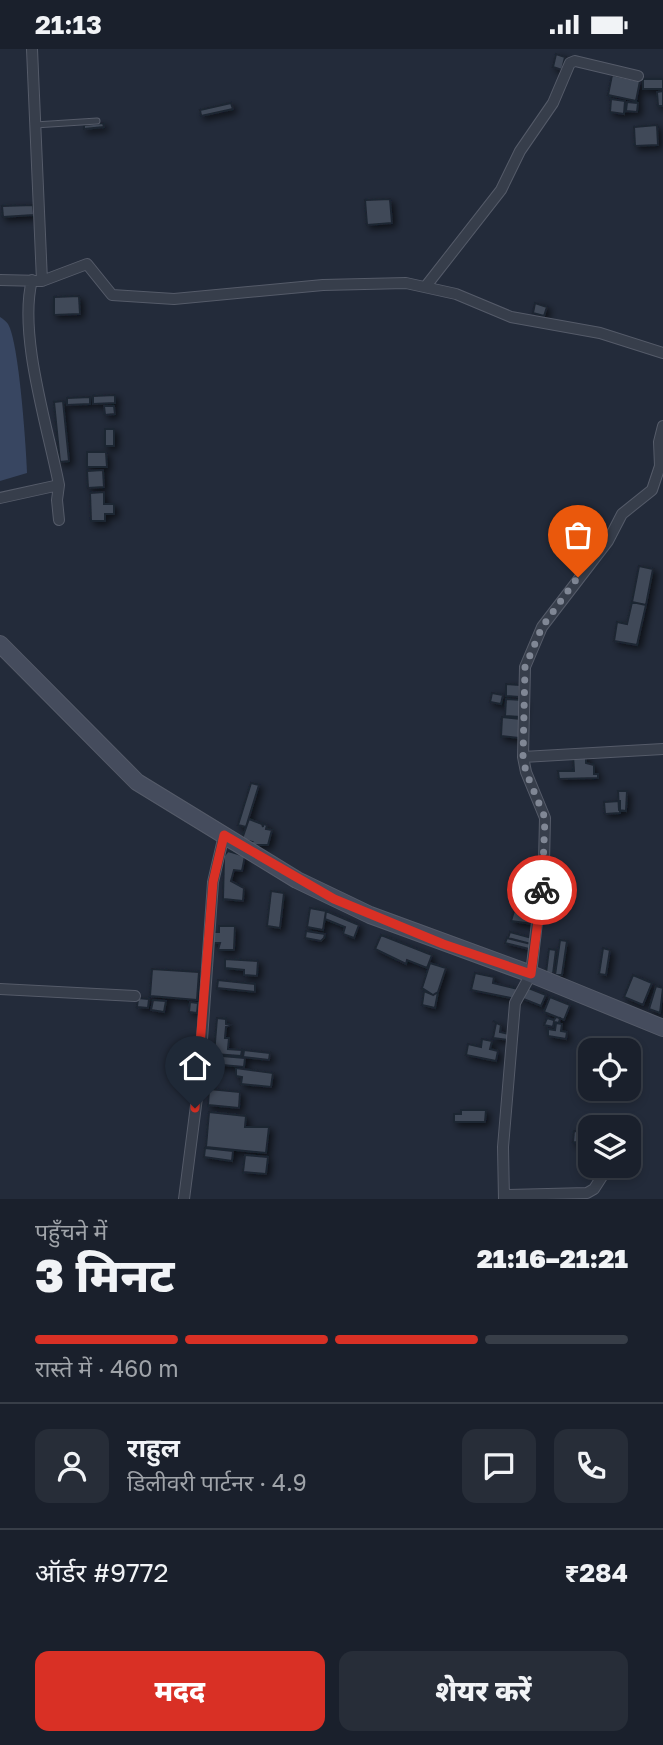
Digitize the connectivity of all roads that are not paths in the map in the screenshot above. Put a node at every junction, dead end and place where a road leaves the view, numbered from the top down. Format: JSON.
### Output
{"nodes":[{"id":1,"x":32,"y":49,"type":"edge"},
{"id":2,"x":638,"y":76,"type":"dead end"},
{"id":3,"x":97,"y":121,"type":"dead end"},
{"id":4,"x":35,"y":125,"type":"junction"},
{"id":5,"x":0,"y":279,"type":"edge"},
{"id":6,"x":37,"y":280,"type":"junction"},
{"id":7,"x":426,"y":286,"type":"junction"},
{"id":8,"x":663,"y":353,"type":"edge"},
{"id":9,"x":663,"y":426,"type":"edge"},
{"id":10,"x":59,"y":485,"type":"junction"},
{"id":11,"x":0,"y":498,"type":"edge"},
{"id":12,"x":59,"y":520,"type":"dead end"},
{"id":13,"x":0,"y":644,"type":"edge"},
{"id":14,"x":663,"y":749,"type":"edge"},
{"id":15,"x":523,"y":757,"type":"junction"},
{"id":16,"x":224,"y":835,"type":"junction"},
{"id":17,"x":531,"y":974,"type":"junction"},
{"id":18,"x":0,"y":989,"type":"edge"},
{"id":19,"x":135,"y":996,"type":"dead end"},
{"id":20,"x":663,"y":1028,"type":"edge"},
{"id":21,"x":601,"y":1178,"type":"edge"},
{"id":22,"x":504,"y":1197,"type":"edge"},
{"id":23,"x":184,"y":1199,"type":"edge"}],
"edges":[{"from":1,"to":4,"type":"street"},
{"from":2,"to":7,"type":"street"},
{"from":3,"to":4,"type":"lane"},
{"from":4,"to":6,"type":"street"},
{"from":5,"to":6,"type":"street"},
{"from":6,"to":7,"type":"street"},
{"from":6,"to":10,"type":"street"},
{"from":7,"to":8,"type":"street"},
{"from":9,"to":15,"type":"street"},
{"from":10,"to":11,"type":"street"},
{"from":10,"to":12,"type":"street"},
{"from":13,"to":16,"type":"street"},
{"from":14,"to":15,"type":"street"},
{"from":15,"to":17,"type":"street"},
{"from":16,"to":17,"type":"street"},
{"from":16,"to":23,"type":"street"},
{"from":17,"to":20,"type":"street"},
{"from":17,"to":22,"type":"street"},
{"from":18,"to":19,"type":"street"},
{"from":21,"to":22,"type":"street"}]}
